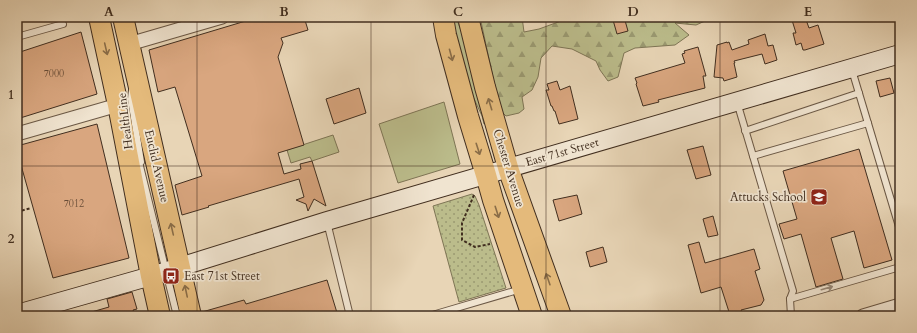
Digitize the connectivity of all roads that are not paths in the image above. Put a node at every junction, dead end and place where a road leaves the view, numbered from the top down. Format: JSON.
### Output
{"nodes":[{"id":1,"x":99,"y":17,"type":"edge"},
{"id":2,"x":123,"y":17,"type":"edge"},
{"id":3,"x":222,"y":17,"type":"edge"},
{"id":4,"x":442,"y":17,"type":"edge"},
{"id":5,"x":468,"y":17,"type":"edge"},
{"id":6,"x":62,"y":24,"type":"dead end"},
{"id":7,"x":17,"y":37,"type":"edge"},
{"id":8,"x":131,"y":53,"type":"junction"},
{"id":9,"x":900,"y":54,"type":"edge"},
{"id":10,"x":851,"y":68,"type":"junction"},
{"id":11,"x":113,"y":81,"type":"junction"},
{"id":12,"x":859,"y":93,"type":"junction"},
{"id":13,"x":736,"y":102,"type":"junction"},
{"id":14,"x":118,"y":105,"type":"junction"},
{"id":15,"x":868,"y":123,"type":"junction"},
{"id":16,"x":745,"y":131,"type":"junction"},
{"id":17,"x":17,"y":134,"type":"edge"},
{"id":18,"x":753,"y":156,"type":"junction"},
{"id":19,"x":508,"y":168,"type":"junction"},
{"id":20,"x":486,"y":175,"type":"junction"},
{"id":21,"x":144,"y":177,"type":"junction"},
{"id":22,"x":327,"y":221,"type":"junction"},
{"id":23,"x":900,"y":230,"type":"edge"},
{"id":24,"x":900,"y":267,"type":"edge"},
{"id":25,"x":166,"y":271,"type":"junction"},
{"id":26,"x":522,"y":289,"type":"junction"},
{"id":27,"x":790,"y":299,"type":"junction"},
{"id":28,"x":900,"y":305,"type":"edge"},
{"id":29,"x":17,"y":314,"type":"edge"},
{"id":30,"x":160,"y":316,"type":"edge"},
{"id":31,"x":177,"y":316,"type":"edge"},
{"id":32,"x":191,"y":316,"type":"edge"},
{"id":33,"x":350,"y":316,"type":"edge"},
{"id":34,"x":429,"y":316,"type":"edge"},
{"id":35,"x":532,"y":316,"type":"edge"},
{"id":36,"x":561,"y":316,"type":"edge"},
{"id":37,"x":791,"y":316,"type":"edge"},
{"id":38,"x":863,"y":316,"type":"edge"}],
"edges":[{"from":1,"to":11,"type":"main road","name":"Euclid Avenue","one_way":true},
{"from":2,"to":8,"type":"main road","name":"Euclid Avenue"},
{"from":3,"to":8,"type":"street"},
{"from":4,"to":20,"type":"main road","name":"Chester Avenue","one_way":true},
{"from":19,"to":5,"type":"main road","name":"Chester Avenue","one_way":true},
{"from":6,"to":7,"type":"lane"},
{"from":8,"to":21,"type":"lane","name":"HealthLine"},
{"from":25,"to":8,"type":"main road","name":"Euclid Avenue","one_way":true},
{"from":9,"to":10,"type":"street","name":"East 71st Street"},
{"from":10,"to":12,"type":"lane"},
{"from":10,"to":13,"type":"street","name":"East 71st Street"},
{"from":11,"to":14,"type":"main road","name":"Euclid Avenue"},
{"from":11,"to":21,"type":"lane","name":"HealthLine"},
{"from":12,"to":15,"type":"lane"},
{"from":12,"to":16,"type":"lane"},
{"from":13,"to":16,"type":"lane"},
{"from":13,"to":19,"type":"street","name":"East 71st Street"},
{"from":14,"to":17,"type":"street"},
{"from":14,"to":25,"type":"main road","name":"Euclid Avenue"},
{"from":15,"to":18,"type":"lane"},
{"from":15,"to":23,"type":"lane"},
{"from":16,"to":18,"type":"lane"},
{"from":18,"to":27,"type":"lane"},
{"from":19,"to":20,"type":"street","name":"East 71st Street"},
{"from":36,"to":19,"type":"main road","name":"Chester Avenue","one_way":true},
{"from":20,"to":22,"type":"street","name":"East 71st Street"},
{"from":20,"to":26,"type":"main road","name":"Chester Avenue","one_way":true},
{"from":21,"to":25,"type":"lane","name":"HealthLine"},
{"from":22,"to":25,"type":"street","name":"East 71st Street"},
{"from":22,"to":33,"type":"lane"},
{"from":27,"to":24,"type":"lane","one_way":true},
{"from":25,"to":29,"type":"street","name":"East 71st Street"},
{"from":25,"to":30,"type":"main road","name":"Euclid Avenue"},
{"from":25,"to":31,"type":"lane","name":"HealthLine"},
{"from":32,"to":25,"type":"main road","name":"Euclid Avenue","one_way":true},
{"from":26,"to":34,"type":"lane"},
{"from":26,"to":35,"type":"main road","name":"Chester Avenue"},
{"from":27,"to":37,"type":"lane"},
{"from":28,"to":38,"type":"street"}]}
